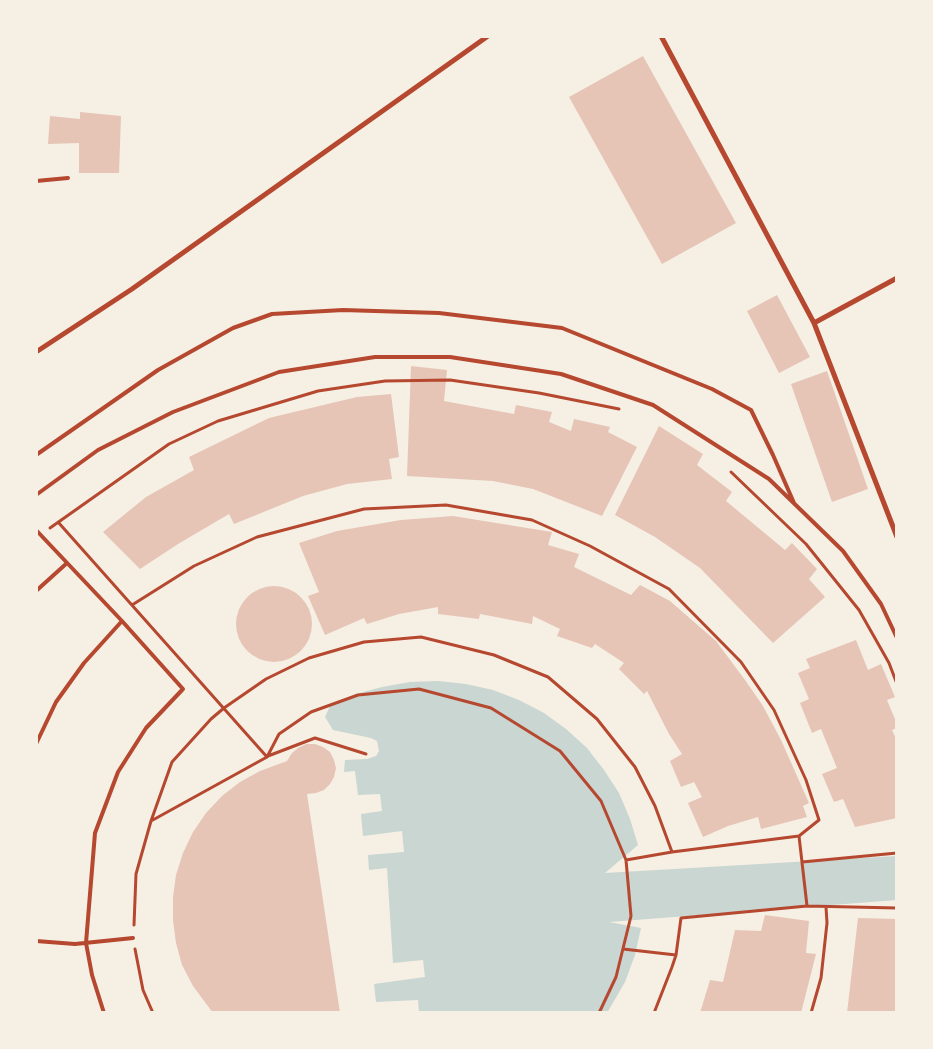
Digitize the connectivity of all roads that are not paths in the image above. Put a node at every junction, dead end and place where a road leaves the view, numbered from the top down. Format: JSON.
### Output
{"nodes":[{"id":1,"x":488,"y":36,"type":"edge"},
{"id":2,"x":661,"y":36,"type":"edge"},
{"id":3,"x":68,"y":178,"type":"dead end"},
{"id":4,"x":36,"y":180,"type":"edge"},
{"id":5,"x":897,"y":278,"type":"edge"},
{"id":6,"x":814,"y":323,"type":"junction"},
{"id":7,"x":36,"y":352,"type":"edge"},
{"id":8,"x":36,"y":455,"type":"edge"},
{"id":9,"x":36,"y":495,"type":"edge"},
{"id":10,"x":795,"y":505,"type":"junction"},
{"id":11,"x":36,"y":530,"type":"edge"},
{"id":12,"x":897,"y":537,"type":"edge"},
{"id":13,"x":67,"y":563,"type":"junction"},
{"id":14,"x":36,"y":591,"type":"edge"},
{"id":15,"x":122,"y":621,"type":"junction"},
{"id":16,"x":897,"y":638,"type":"edge"},
{"id":17,"x":36,"y":744,"type":"edge"},
{"id":18,"x":133,"y":938,"type":"road end"},
{"id":19,"x":36,"y":941,"type":"edge"},
{"id":20,"x":86,"y":942,"type":"junction"},
{"id":21,"x":104,"y":1013,"type":"edge"}],
"edges":[{"from":1,"to":7,"type":"street"},
{"from":2,"to":6,"type":"street"},
{"from":3,"to":4,"type":"lane"},
{"from":5,"to":6,"type":"street"},
{"from":6,"to":12,"type":"street"},
{"from":8,"to":10,"type":"lane"},
{"from":9,"to":10,"type":"lane"},
{"from":10,"to":16,"type":"lane"},
{"from":11,"to":13,"type":"lane"},
{"from":13,"to":14,"type":"lane"},
{"from":13,"to":15,"type":"lane"},
{"from":15,"to":17,"type":"lane"},
{"from":15,"to":20,"type":"lane"},
{"from":18,"to":20,"type":"lane"},
{"from":19,"to":20,"type":"lane"},
{"from":20,"to":21,"type":"lane"}]}
